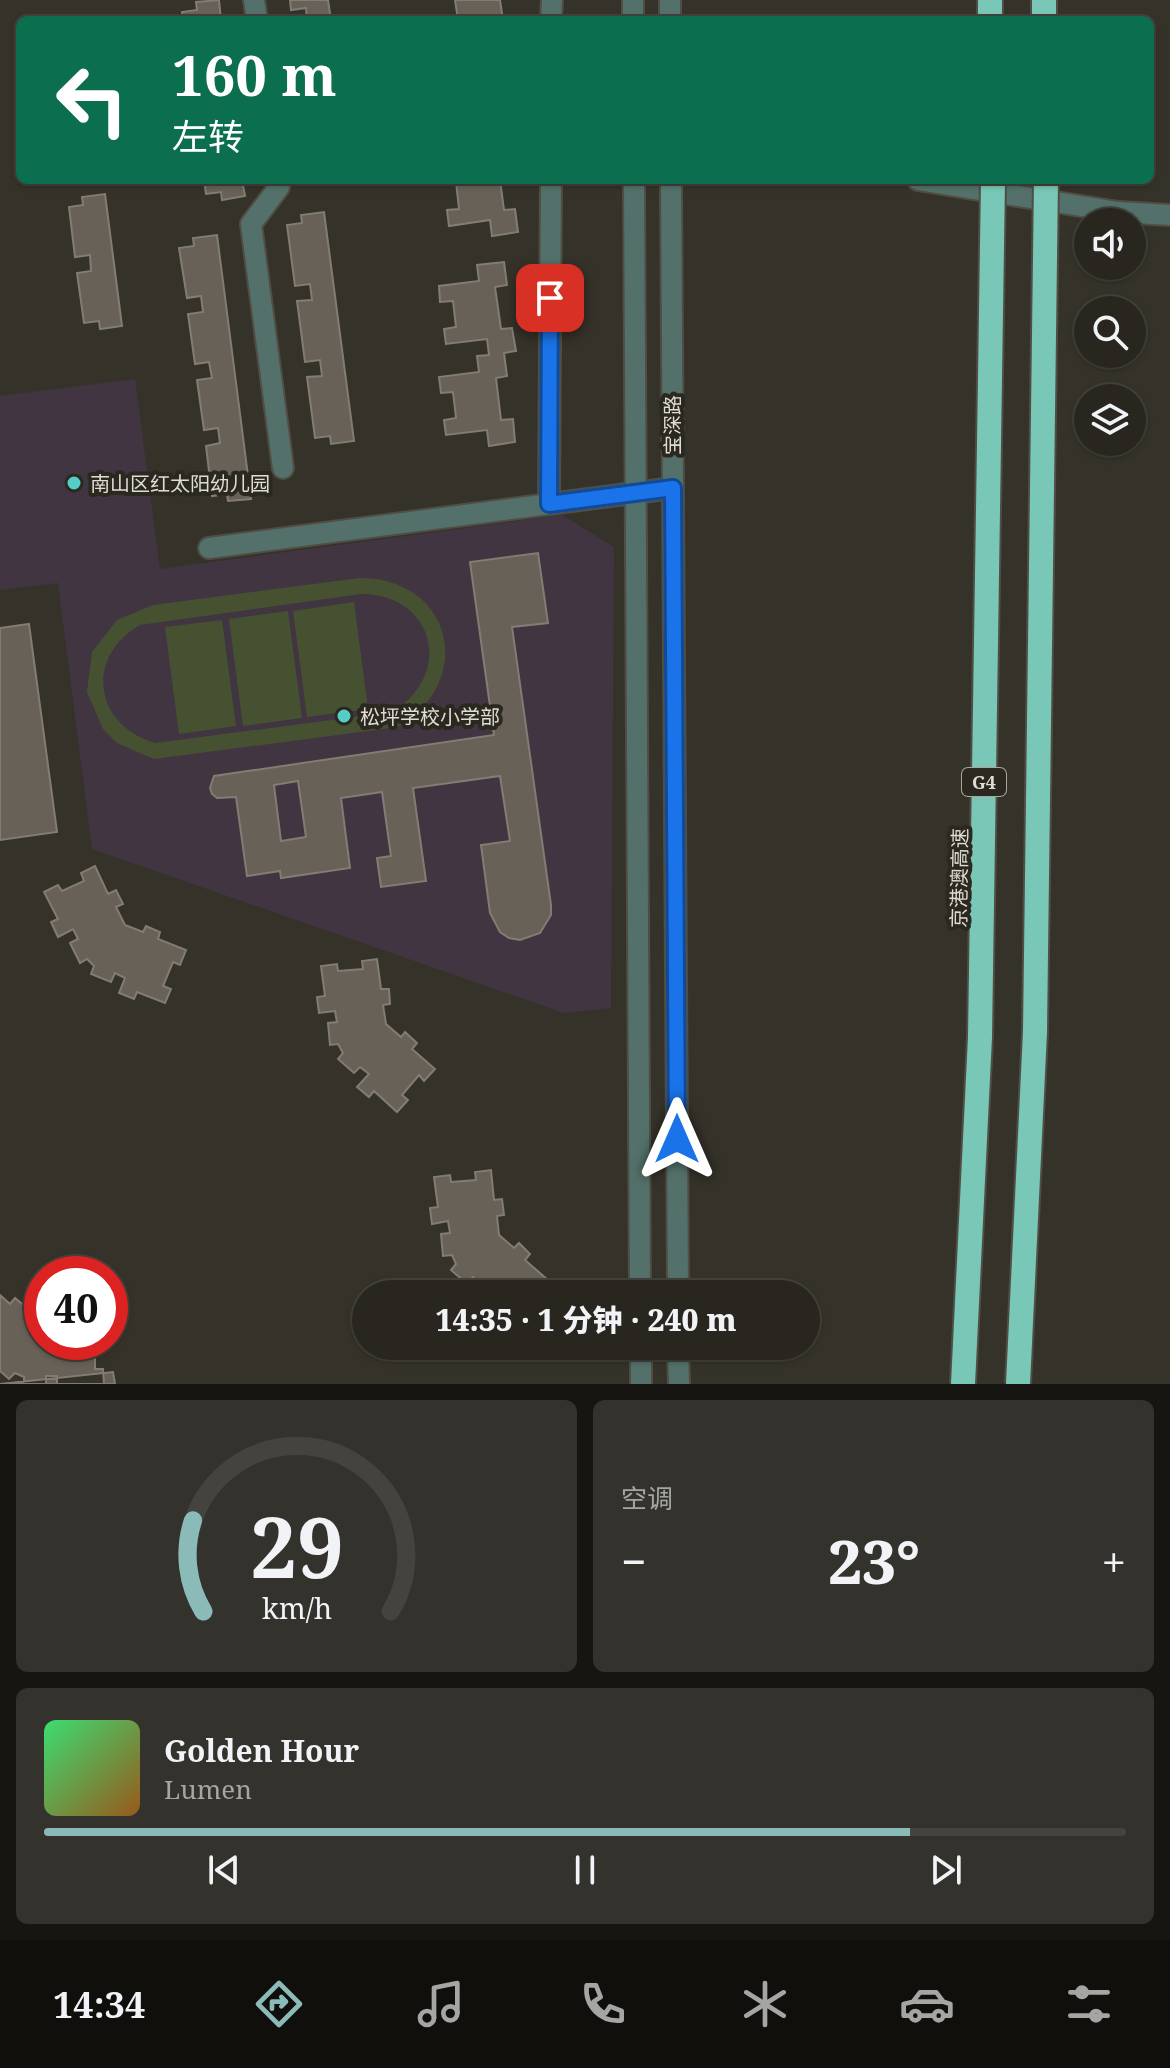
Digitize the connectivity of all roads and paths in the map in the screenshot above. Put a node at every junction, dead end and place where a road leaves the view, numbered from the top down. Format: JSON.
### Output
{"nodes":[{"id":1,"x":279,"y":184,"type":"edge"},
{"id":2,"x":551,"y":184,"type":"edge"},
{"id":3,"x":634,"y":184,"type":"edge"},
{"id":4,"x":671,"y":184,"type":"edge"},
{"id":5,"x":943,"y":184,"type":"edge"},
{"id":6,"x":993,"y":184,"type":"edge"},
{"id":7,"x":1046,"y":184,"type":"edge"},
{"id":8,"x":1170,"y":215,"type":"edge"},
{"id":9,"x":283,"y":468,"type":"dead end"},
{"id":10,"x":673,"y":488,"type":"junction"},
{"id":11,"x":635,"y":493,"type":"junction"},
{"id":12,"x":549,"y":504,"type":"junction"},
{"id":13,"x":209,"y":548,"type":"dead end"},
{"id":14,"x":640,"y":1280,"type":"edge"},
{"id":15,"x":678,"y":1280,"type":"edge"},
{"id":16,"x":641,"y":1360,"type":"edge"},
{"id":17,"x":678,"y":1360,"type":"edge"},
{"id":18,"x":641,"y":1384,"type":"edge"},
{"id":19,"x":678,"y":1384,"type":"edge"},
{"id":20,"x":963,"y":1384,"type":"edge"},
{"id":21,"x":1018,"y":1384,"type":"edge"}],
"edges":[{"from":1,"to":9,"type":"street"},
{"from":2,"to":12,"type":"street"},
{"from":3,"to":11,"type":"street","name":"宝深路"},
{"from":4,"to":10,"type":"street","name":"宝深路"},
{"from":5,"to":8,"type":"street"},
{"from":6,"to":20,"type":"highway","name":"京港澳高速","number":"G4","bridge":true},
{"from":7,"to":21,"type":"highway","bridge":true},
{"from":10,"to":11,"type":"street"},
{"from":10,"to":15,"type":"street","name":"宝深路"},
{"from":11,"to":12,"type":"street"},
{"from":11,"to":14,"type":"street","name":"宝深路"},
{"from":12,"to":13,"type":"street"},
{"from":16,"to":18,"type":"street"},
{"from":17,"to":19,"type":"street"}]}
